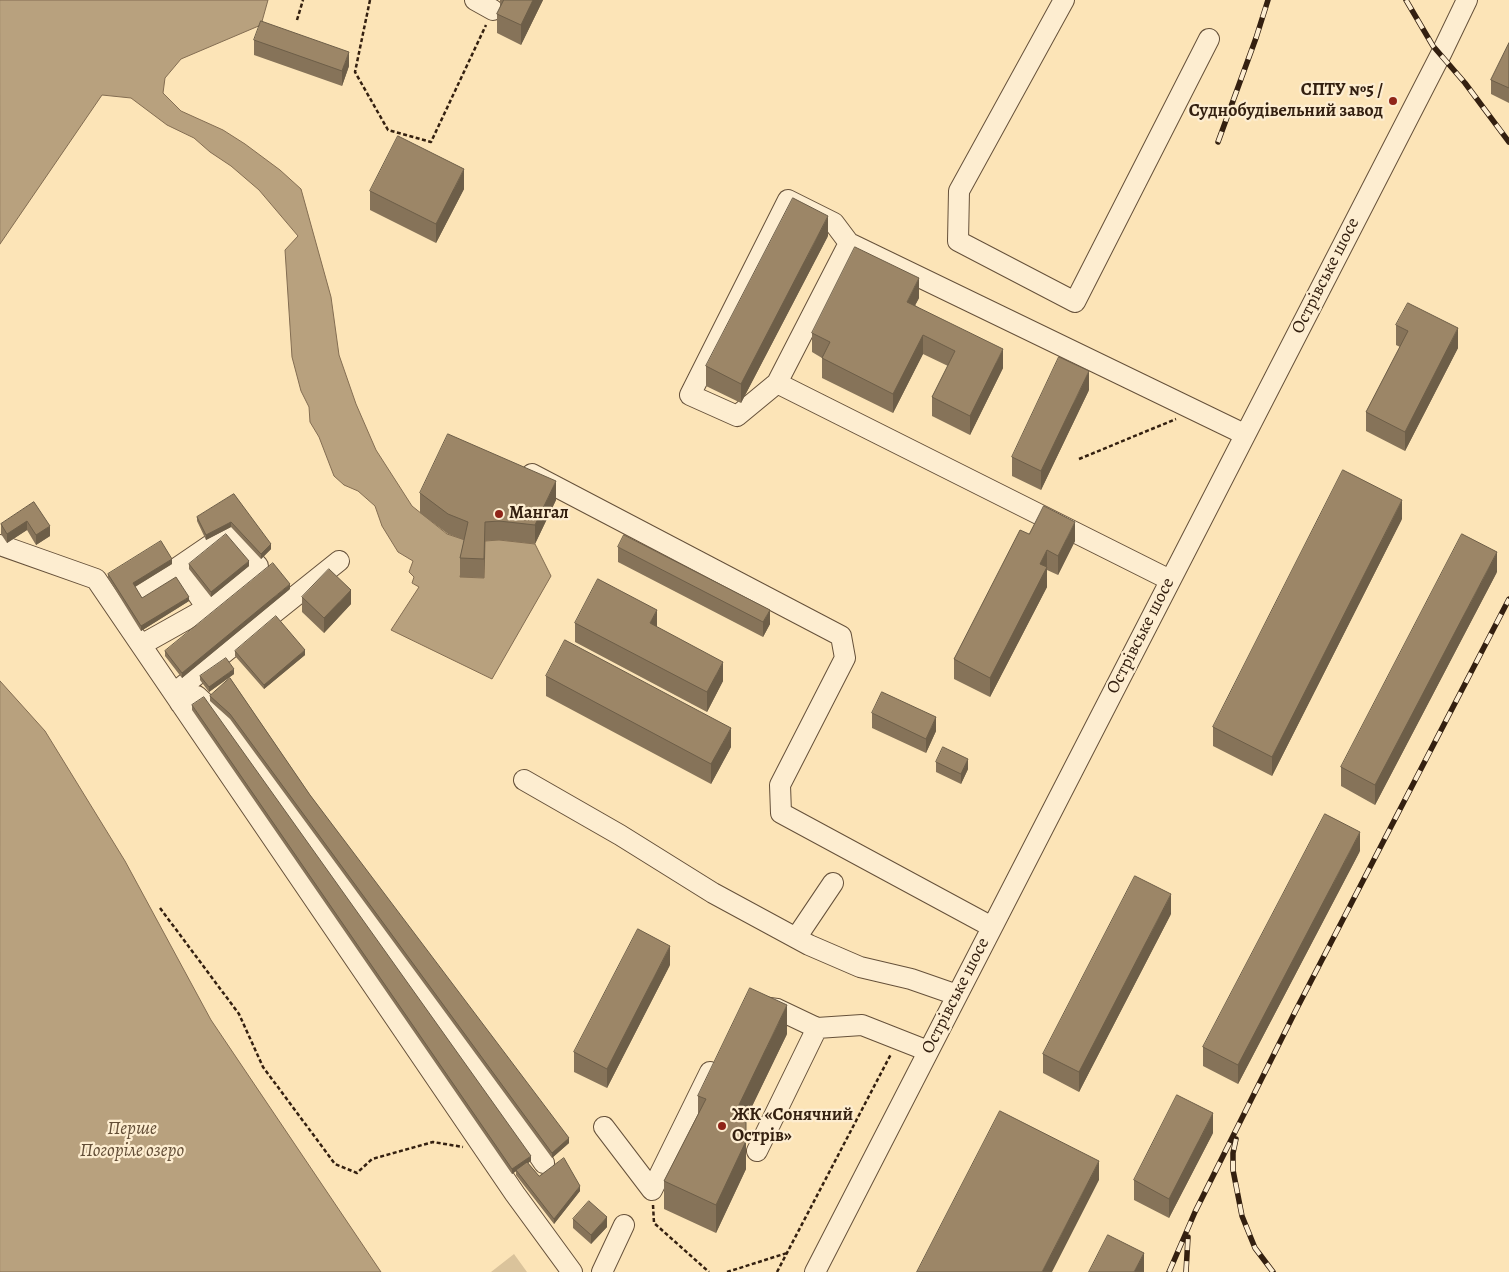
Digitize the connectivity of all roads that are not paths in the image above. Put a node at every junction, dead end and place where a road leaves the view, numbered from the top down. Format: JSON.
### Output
{"nodes":[{"id":1,"x":475,"y":0,"type":"edge"},
{"id":2,"x":1064,"y":0,"type":"edge"},
{"id":3,"x":1467,"y":0,"type":"edge"},
{"id":4,"x":494,"y":10,"type":"road end"},
{"id":5,"x":1209,"y":39,"type":"dead end"},
{"id":6,"x":849,"y":243,"type":"junction"},
{"id":7,"x":777,"y":383,"type":"junction"},
{"id":8,"x":1244,"y":434,"type":"junction"},
{"id":9,"x":519,"y":467,"type":"edge"},
{"id":10,"x":0,"y":545,"type":"edge"},
{"id":11,"x":340,"y":561,"type":"dead end"},
{"id":12,"x":179,"y":567,"type":"junction"},
{"id":13,"x":1170,"y":580,"type":"junction"},
{"id":14,"x":143,"y":591,"type":"dead end"},
{"id":15,"x":207,"y":608,"type":"junction"},
{"id":16,"x":141,"y":644,"type":"junction"},
{"id":17,"x":177,"y":698,"type":"junction"},
{"id":18,"x":524,"y":780,"type":"dead end"},
{"id":19,"x":833,"y":883,"type":"dead end"},
{"id":20,"x":992,"y":927,"type":"junction"},
{"id":21,"x":796,"y":938,"type":"junction"},
{"id":22,"x":957,"y":995,"type":"junction"},
{"id":23,"x":743,"y":1005,"type":"edge"},
{"id":24,"x":817,"y":1028,"type":"junction"},
{"id":25,"x":928,"y":1051,"type":"junction"},
{"id":26,"x":717,"y":1058,"type":"edge"},
{"id":27,"x":604,"y":1127,"type":"dead end"},
{"id":28,"x":757,"y":1151,"type":"dead end"},
{"id":29,"x":544,"y":1163,"type":"dead end"},
{"id":30,"x":624,"y":1224,"type":"dead end"},
{"id":31,"x":572,"y":1272,"type":"edge"},
{"id":32,"x":602,"y":1272,"type":"edge"},
{"id":33,"x":815,"y":1272,"type":"edge"}],
"edges":[{"from":1,"to":4,"type":"street"},
{"from":2,"to":5,"type":"street"},
{"from":3,"to":8,"type":"street","name":"Острівське шосе"},
{"from":6,"to":7,"type":"street"},
{"from":6,"to":7,"type":"street"},
{"from":6,"to":8,"type":"street"},
{"from":7,"to":13,"type":"street"},
{"from":8,"to":13,"type":"street","name":"Острівське шосе"},
{"from":9,"to":20,"type":"street"},
{"from":10,"to":16,"type":"street"},
{"from":11,"to":17,"type":"street"},
{"from":12,"to":14,"type":"street"},
{"from":12,"to":15,"type":"street"},
{"from":12,"to":15,"type":"street"},
{"from":13,"to":20,"type":"street","name":"Острівське шосе"},
{"from":15,"to":16,"type":"street"},
{"from":16,"to":17,"type":"street"},
{"from":17,"to":29,"type":"street"},
{"from":17,"to":31,"type":"street"},
{"from":18,"to":21,"type":"street"},
{"from":19,"to":21,"type":"street"},
{"from":20,"to":22,"type":"street","name":"Острівське шосе"},
{"from":21,"to":22,"type":"street"},
{"from":22,"to":25,"type":"street","name":"Острівське шосе"},
{"from":23,"to":24,"type":"street"},
{"from":24,"to":25,"type":"street"},
{"from":24,"to":28,"type":"street"},
{"from":25,"to":33,"type":"street","name":"Острівське шосе"},
{"from":26,"to":27,"type":"street"},
{"from":30,"to":32,"type":"street"}]}
